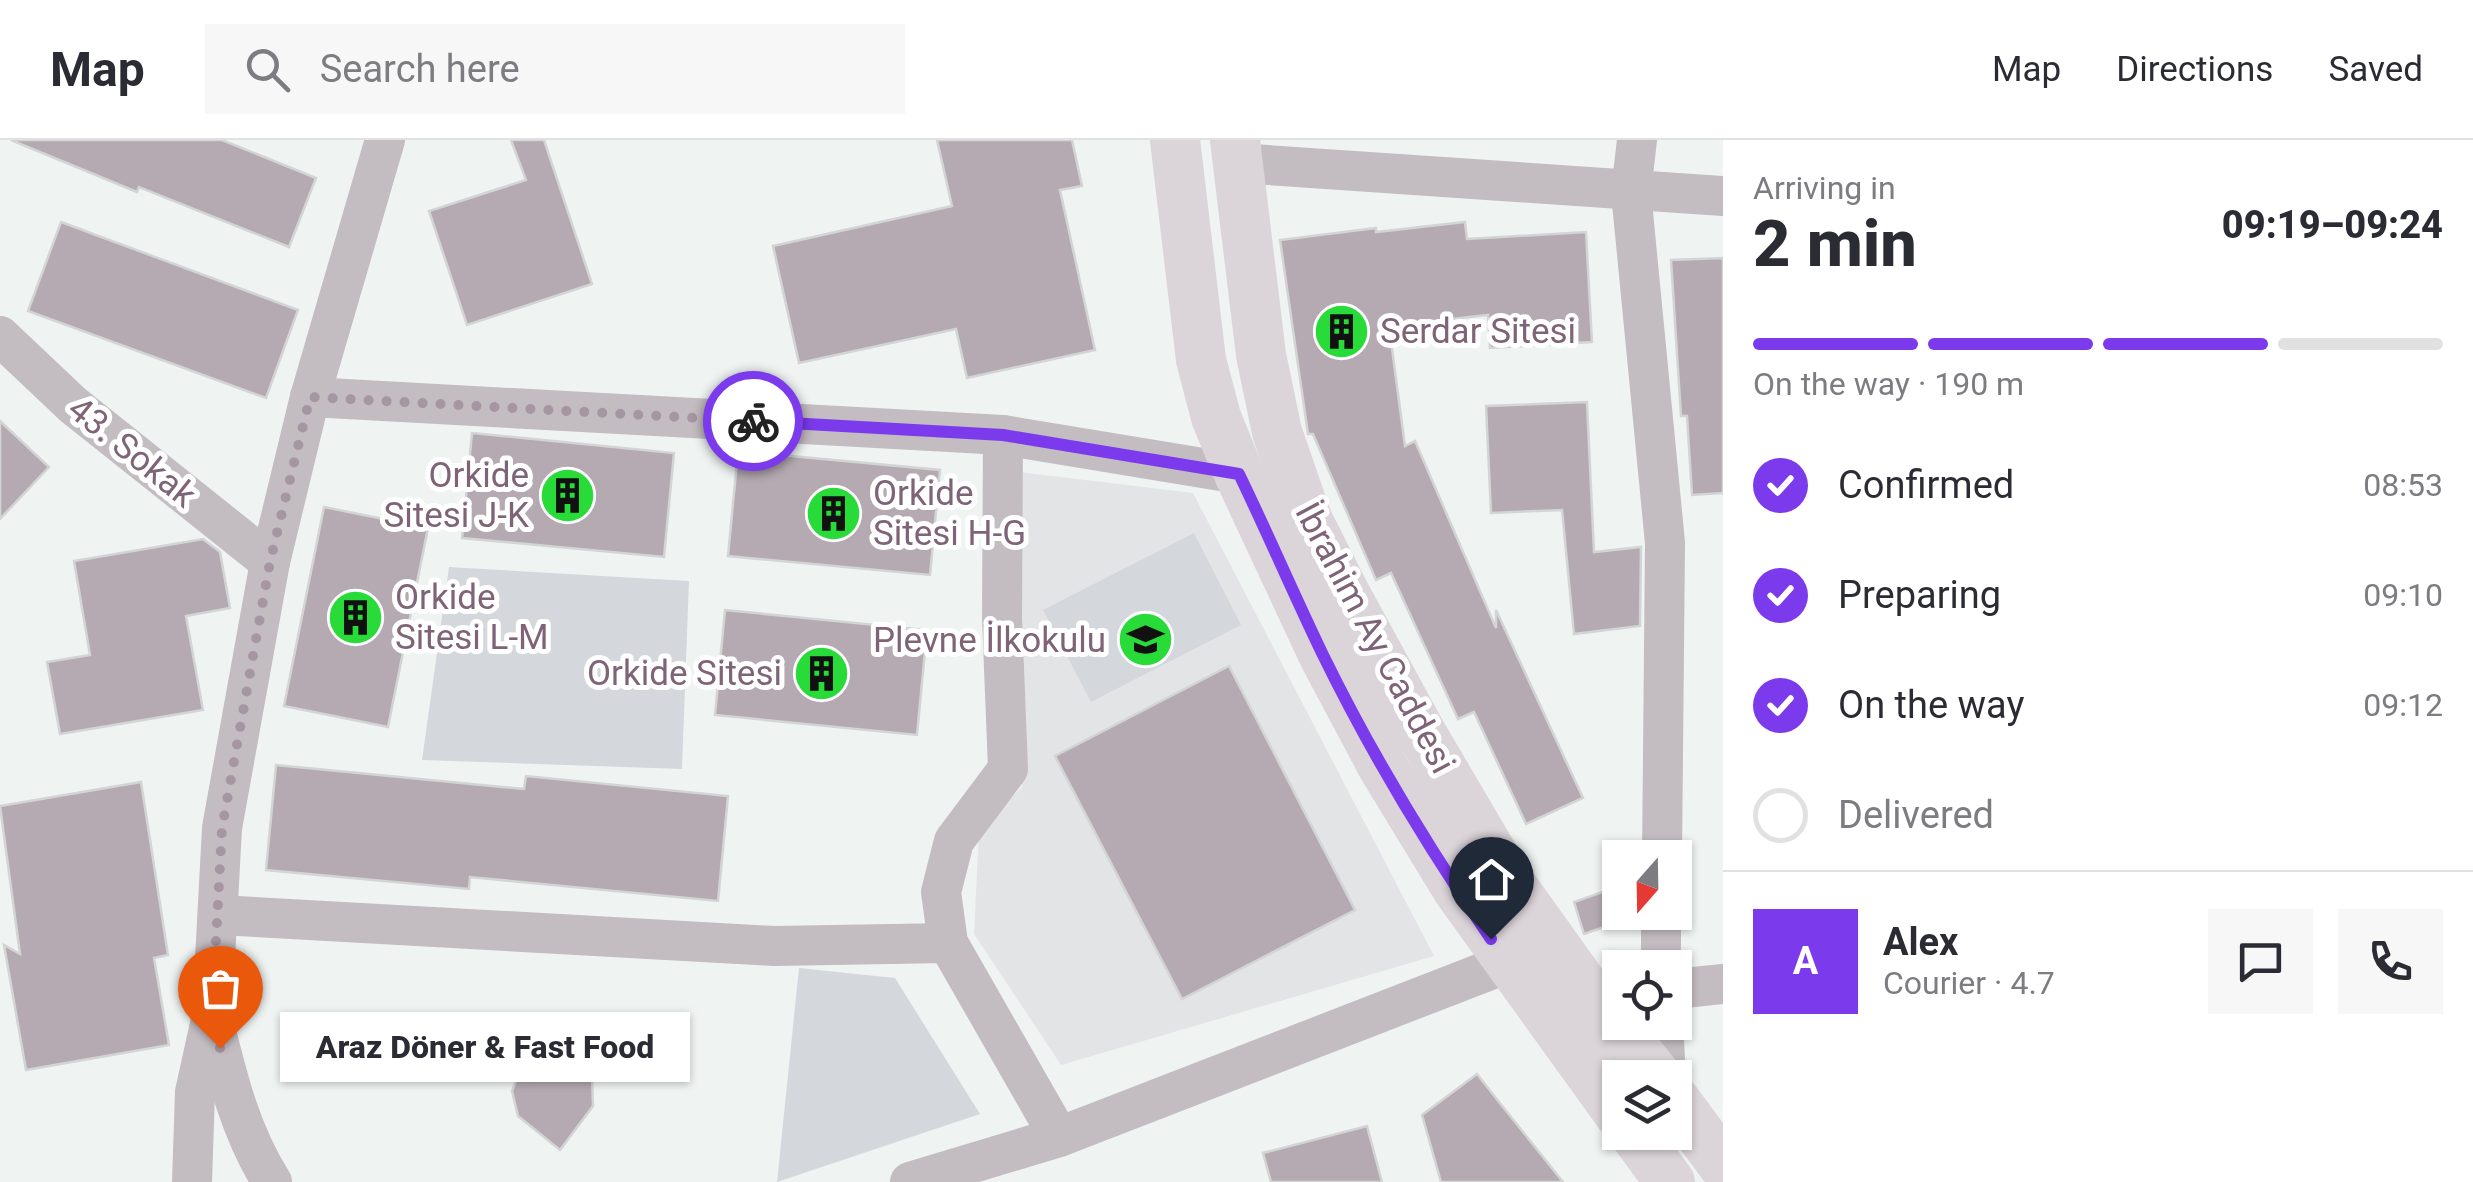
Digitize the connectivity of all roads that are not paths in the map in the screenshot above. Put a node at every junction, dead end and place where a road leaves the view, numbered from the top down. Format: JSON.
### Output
{"nodes":[{"id":1,"x":386,"y":140,"type":"edge"},
{"id":2,"x":1175,"y":140,"type":"edge"},
{"id":3,"x":1637,"y":140,"type":"edge"},
{"id":4,"x":1237,"y":152,"type":"edge"},
{"id":5,"x":1631,"y":192,"type":"junction"},
{"id":6,"x":1723,"y":196,"type":"edge"},
{"id":7,"x":0,"y":336,"type":"edge"},
{"id":8,"x":310,"y":397,"type":"junction"},
{"id":9,"x":1003,"y":435,"type":"junction"},
{"id":10,"x":1239,"y":474,"type":"junction"},
{"id":11,"x":270,"y":562,"type":"junction"},
{"id":12,"x":1662,"y":840,"type":"edge"},
{"id":13,"x":219,"y":915,"type":"junction"},
{"id":14,"x":948,"y":943,"type":"junction"},
{"id":15,"x":1528,"y":950,"type":"junction"},
{"id":16,"x":1723,"y":984,"type":"edge"},
{"id":17,"x":1692,"y":987,"type":"edge"},
{"id":18,"x":212,"y":1015,"type":"junction"},
{"id":19,"x":1643,"y":1060,"type":"edge"},
{"id":20,"x":1602,"y":1083,"type":"edge"},
{"id":21,"x":1692,"y":1123,"type":"edge"},
{"id":22,"x":1059,"y":1137,"type":"junction"},
{"id":23,"x":1646,"y":1150,"type":"edge"},
{"id":24,"x":1723,"y":1166,"type":"edge"},
{"id":25,"x":984,"y":1172,"type":"edge"},
{"id":26,"x":192,"y":1182,"type":"edge"},
{"id":27,"x":272,"y":1182,"type":"edge"},
{"id":28,"x":910,"y":1182,"type":"edge"},
{"id":29,"x":1670,"y":1182,"type":"edge"}],
"edges":[{"from":1,"to":8,"type":"street"},
{"from":2,"to":10,"type":"main road","name":"İbrahim Ay Caddesi"},
{"from":3,"to":5,"type":"street"},
{"from":4,"to":5,"type":"street"},
{"from":4,"to":15,"type":"main road","name":"İbrahim Ay Caddesi"},
{"from":5,"to":6,"type":"street"},
{"from":5,"to":12,"type":"street"},
{"from":7,"to":11,"type":"street","name":"43. Sokak"},
{"from":8,"to":9,"type":"street"},
{"from":8,"to":11,"type":"street"},
{"from":9,"to":10,"type":"street"},
{"from":9,"to":14,"type":"street"},
{"from":10,"to":15,"type":"main road","name":"İbrahim Ay Caddesi"},
{"from":11,"to":13,"type":"street"},
{"from":13,"to":14,"type":"street"},
{"from":13,"to":18,"type":"street"},
{"from":14,"to":22,"type":"street"},
{"from":15,"to":19,"type":"main road","name":"İbrahim Ay Caddesi"},
{"from":15,"to":20,"type":"main road","name":"İbrahim Ay Caddesi"},
{"from":15,"to":22,"type":"street"},
{"from":16,"to":17,"type":"street"},
{"from":18,"to":26,"type":"street"},
{"from":18,"to":27,"type":"street"},
{"from":21,"to":24,"type":"main road"},
{"from":22,"to":25,"type":"street"},
{"from":23,"to":29,"type":"main road"},
{"from":25,"to":28,"type":"street"}]}
